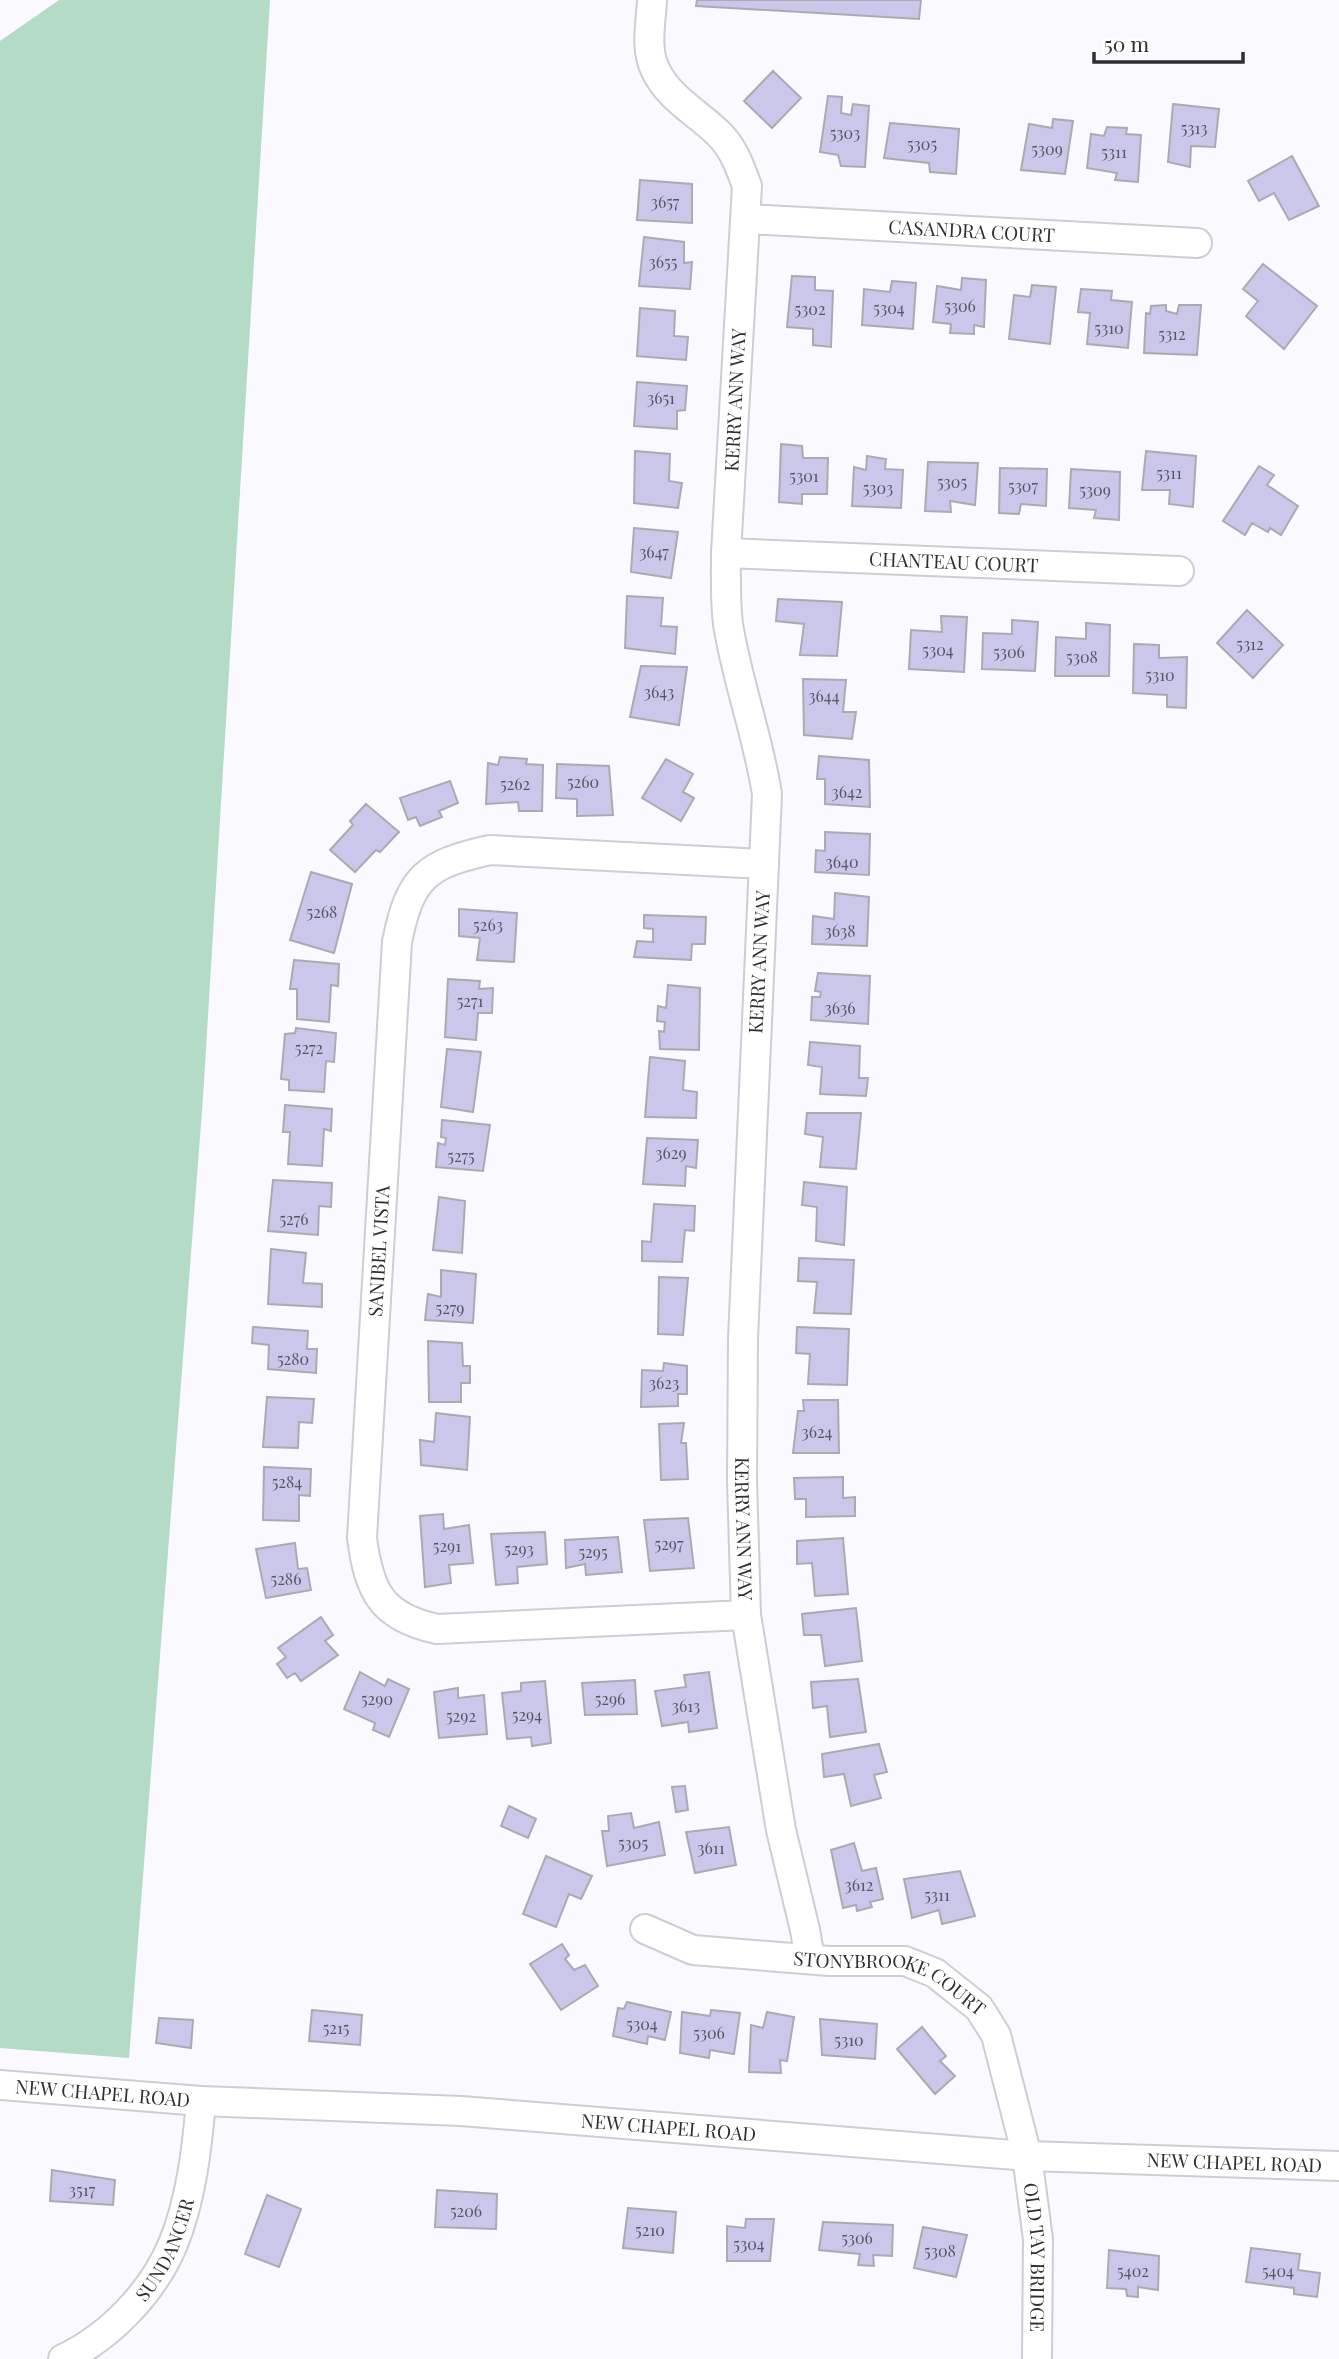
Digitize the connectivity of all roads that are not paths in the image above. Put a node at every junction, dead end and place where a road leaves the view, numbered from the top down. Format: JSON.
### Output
{"nodes":[{"id":1,"x":652,"y":0,"type":"edge"},
{"id":2,"x":746,"y":219,"type":"junction"},
{"id":3,"x":1197,"y":243,"type":"dead end"},
{"id":4,"x":726,"y":553,"type":"junction"},
{"id":5,"x":1179,"y":571,"type":"dead end"},
{"id":6,"x":764,"y":863,"type":"junction"},
{"id":7,"x":746,"y":1615,"type":"junction"},
{"id":8,"x":645,"y":1929,"type":"dead end"},
{"id":9,"x":810,"y":1959,"type":"junction"},
{"id":10,"x":0,"y":2085,"type":"edge"},
{"id":11,"x":201,"y":2101,"type":"junction"},
{"id":12,"x":1027,"y":2156,"type":"junction"},
{"id":13,"x":1339,"y":2166,"type":"edge"},
{"id":14,"x":63,"y":2359,"type":"edge"},
{"id":15,"x":1037,"y":2359,"type":"edge"}],
"edges":[{"from":1,"to":2,"type":"street","name":"KERRY ANN WAY"},
{"from":2,"to":3,"type":"street","name":"CASANDRA COURT"},
{"from":2,"to":4,"type":"street","name":"KERRY ANN WAY"},
{"from":4,"to":5,"type":"street","name":"CHANTEAU COURT"},
{"from":4,"to":6,"type":"street","name":"KERRY ANN WAY"},
{"from":6,"to":7,"type":"street","name":"KERRY ANN WAY"},
{"from":6,"to":7,"type":"street","name":"SANIBEL VISTA"},
{"from":7,"to":9,"type":"street","name":"KERRY ANN WAY"},
{"from":8,"to":9,"type":"street","name":"STONYBROOKE COURT"},
{"from":9,"to":12,"type":"street","name":"STONYBROOKE COURT"},
{"from":10,"to":11,"type":"street","name":"NEW CHAPEL ROAD"},
{"from":11,"to":12,"type":"street","name":"NEW CHAPEL ROAD"},
{"from":11,"to":14,"type":"street","name":"SUNDANCER"},
{"from":12,"to":13,"type":"street","name":"NEW CHAPEL ROAD"},
{"from":12,"to":15,"type":"street","name":"OLD TAY BRIDGE"}]}
